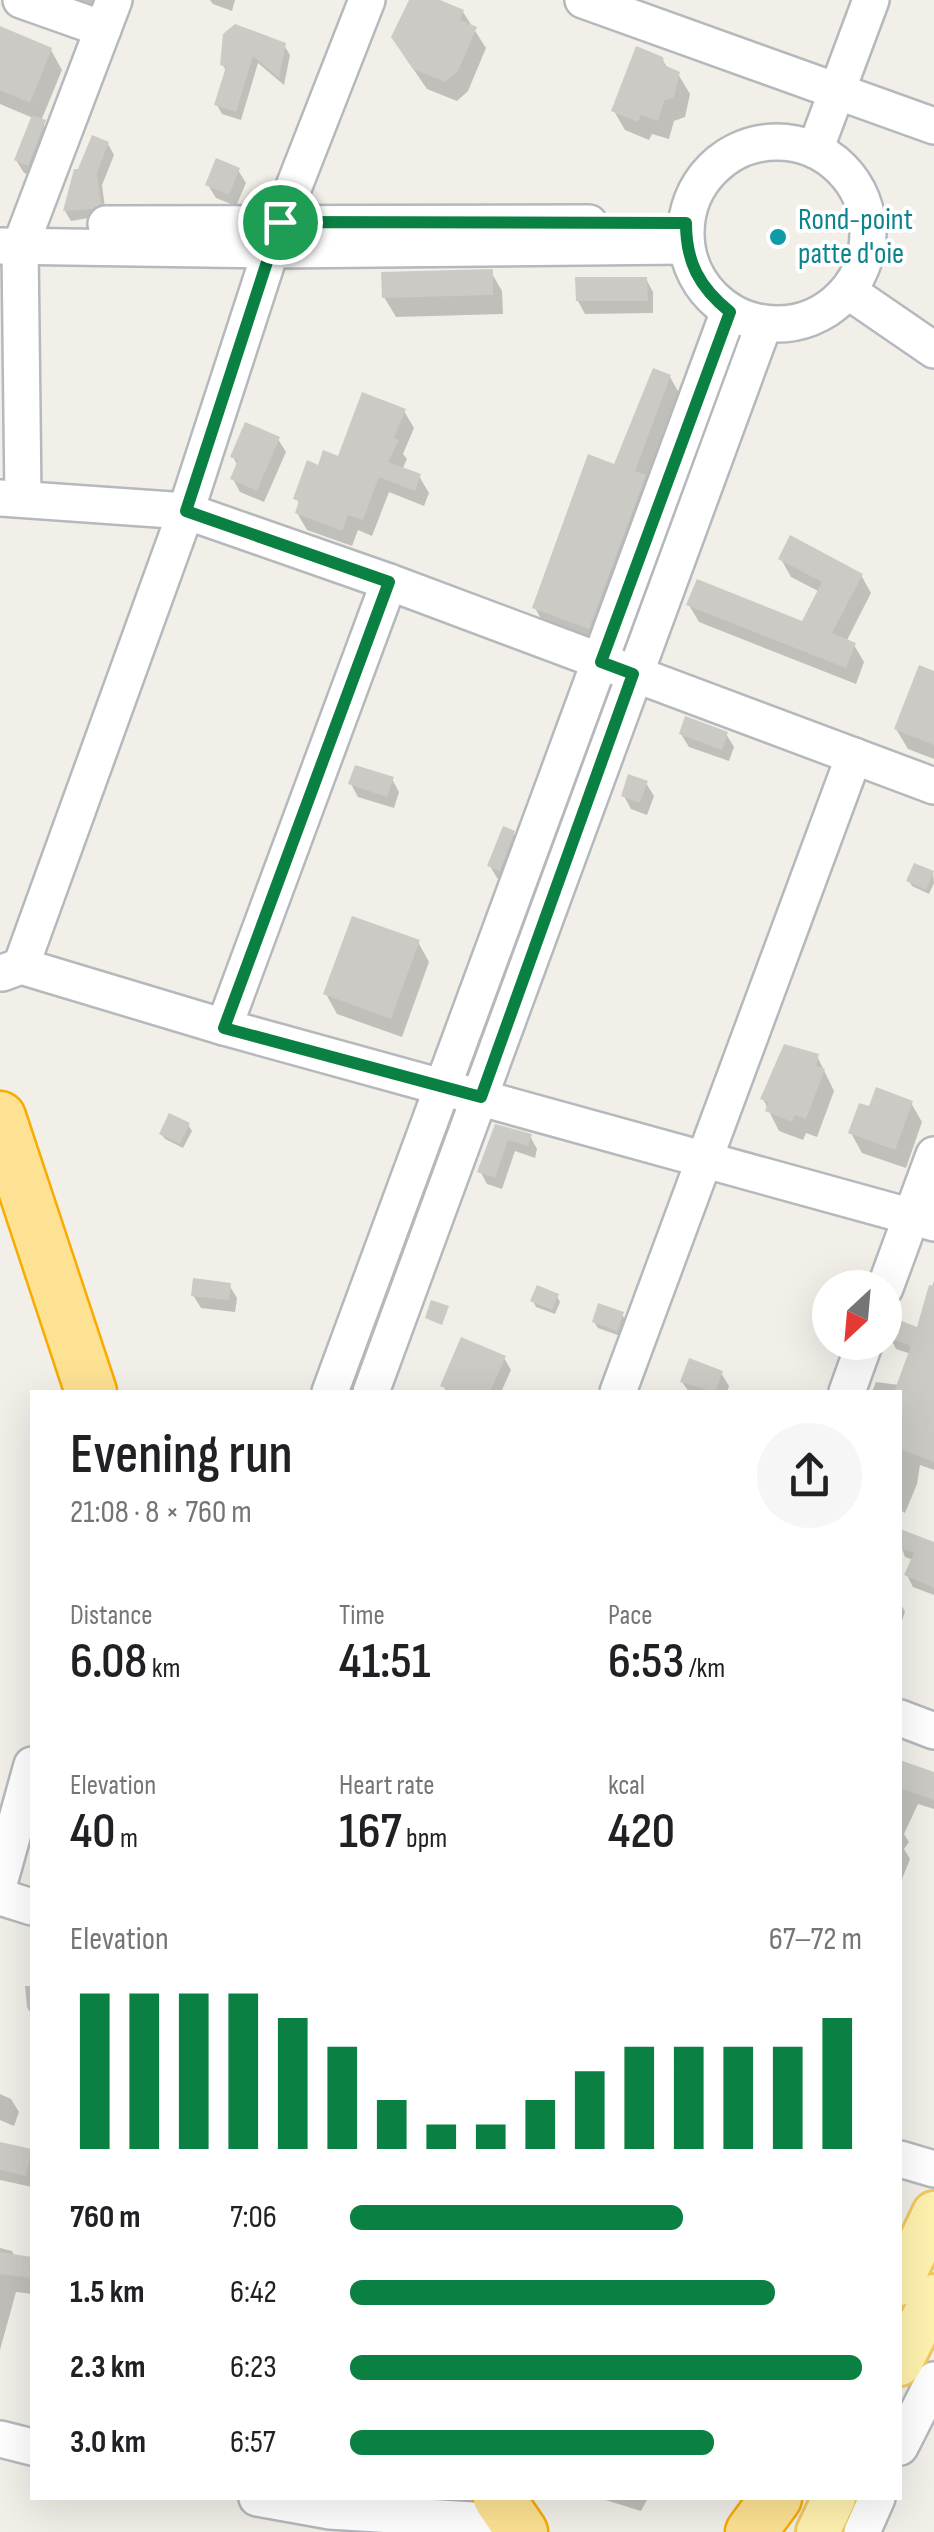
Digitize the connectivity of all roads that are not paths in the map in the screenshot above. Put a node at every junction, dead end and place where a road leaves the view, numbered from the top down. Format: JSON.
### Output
{"nodes":[{"id":1,"x":21,"y":0,"type":"edge"},
{"id":2,"x":367,"y":0,"type":"edge"},
{"id":3,"x":583,"y":0,"type":"edge"},
{"id":4,"x":846,"y":0,"type":"edge"},
{"id":5,"x":871,"y":0,"type":"edge"},
{"id":6,"x":108,"y":15,"type":"edge"},
{"id":7,"x":827,"y":86,"type":"junction"},
{"id":8,"x":934,"y":126,"type":"edge"},
{"id":9,"x":804,"y":147,"type":"junction"},
{"id":10,"x":686,"y":235,"type":"junction"},
{"id":11,"x":12,"y":236,"type":"edge"},
{"id":12,"x":276,"y":236,"type":"junction"},
{"id":13,"x":854,"y":282,"type":"junction"},
{"id":14,"x":730,"y":312,"type":"junction"},
{"id":15,"x":764,"y":324,"type":"junction"},
{"id":16,"x":934,"y":324,"type":"edge"},
{"id":17,"x":934,"y":350,"type":"edge"},
{"id":18,"x":12,"y":498,"type":"edge"},
{"id":19,"x":186,"y":511,"type":"junction"},
{"id":20,"x":389,"y":582,"type":"junction"},
{"id":21,"x":617,"y":668,"type":"junction"},
{"id":22,"x":854,"y":756,"type":"junction"},
{"id":23,"x":934,"y":786,"type":"edge"},
{"id":24,"x":11,"y":970,"type":"edge"},
{"id":25,"x":224,"y":1028,"type":"junction"},
{"id":26,"x":443,"y":1087,"type":"junction"},
{"id":27,"x":481,"y":1097,"type":"junction"},
{"id":28,"x":0,"y":1116,"type":"edge"},
{"id":29,"x":934,"y":1155,"type":"edge"},
{"id":30,"x":706,"y":1160,"type":"junction"},
{"id":31,"x":923,"y":1220,"type":"edge"},
{"id":32,"x":895,"y":1270,"type":"edge"},
{"id":33,"x":858,"y":1360,"type":"edge"},
{"id":34,"x":91,"y":1390,"type":"edge"},
{"id":35,"x":331,"y":1390,"type":"edge"},
{"id":36,"x":371,"y":1390,"type":"edge"},
{"id":37,"x":619,"y":1390,"type":"edge"},
{"id":38,"x":847,"y":1390,"type":"edge"},
{"id":39,"x":902,"y":1719,"type":"edge"},
{"id":40,"x":934,"y":1731,"type":"edge"},
{"id":41,"x":30,"y":1772,"type":"edge"},
{"id":42,"x":0,"y":1880,"type":"edge"},
{"id":43,"x":0,"y":1897,"type":"edge"},
{"id":44,"x":30,"y":1906,"type":"edge"},
{"id":45,"x":902,"y":2159,"type":"edge"},
{"id":46,"x":934,"y":2168,"type":"edge"},
{"id":47,"x":934,"y":2213,"type":"edge"},
{"id":48,"x":902,"y":2280,"type":"edge"},
{"id":49,"x":934,"y":2296,"type":"edge"},
{"id":50,"x":902,"y":2360,"type":"edge"},
{"id":51,"x":934,"y":2380,"type":"edge"},
{"id":52,"x":0,"y":2439,"type":"edge"},
{"id":53,"x":902,"y":2444,"type":"edge"},
{"id":54,"x":30,"y":2446,"type":"edge"},
{"id":55,"x":269,"y":2500,"type":"edge"},
{"id":56,"x":774,"y":2500,"type":"edge"},
{"id":57,"x":798,"y":2500,"type":"edge"},
{"id":58,"x":496,"y":2516,"type":"edge"},
{"id":59,"x":866,"y":2516,"type":"edge"},
{"id":60,"x":750,"y":2532,"type":"edge"},
{"id":61,"x":782,"y":2532,"type":"edge"},
{"id":62,"x":818,"y":2532,"type":"edge"}],
"edges":[{"from":1,"to":6,"type":"street"},
{"from":2,"to":12,"type":"street"},
{"from":3,"to":7,"type":"street"},
{"from":4,"to":7,"type":"street"},
{"from":5,"to":7,"type":"street"},
{"from":6,"to":11,"type":"street"},
{"from":7,"to":8,"type":"street"},
{"from":7,"to":9,"type":"street"},
{"from":9,"to":10,"type":"street"},
{"from":9,"to":13,"type":"street"},
{"from":10,"to":12,"type":"street"},
{"from":10,"to":14,"type":"street"},
{"from":11,"to":12,"type":"street"},
{"from":11,"to":18,"type":"street"},
{"from":12,"to":19,"type":"street"},
{"from":13,"to":15,"type":"street"},
{"from":13,"to":16,"type":"street"},
{"from":13,"to":17,"type":"street"},
{"from":14,"to":15,"type":"street"},
{"from":14,"to":21,"type":"street"},
{"from":15,"to":21,"type":"street"},
{"from":18,"to":19,"type":"street"},
{"from":19,"to":20,"type":"street"},
{"from":19,"to":24,"type":"street"},
{"from":20,"to":21,"type":"street"},
{"from":20,"to":25,"type":"street"},
{"from":21,"to":22,"type":"street"},
{"from":21,"to":26,"type":"street"},
{"from":21,"to":27,"type":"street"},
{"from":22,"to":23,"type":"street"},
{"from":22,"to":30,"type":"street"},
{"from":24,"to":25,"type":"street"},
{"from":25,"to":26,"type":"street"},
{"from":26,"to":27,"type":"street"},
{"from":26,"to":35,"type":"street"},
{"from":27,"to":30,"type":"street"},
{"from":27,"to":36,"type":"street"},
{"from":28,"to":34,"type":"highway"},
{"from":29,"to":31,"type":"street"},
{"from":30,"to":31,"type":"street"},
{"from":30,"to":37,"type":"street"},
{"from":31,"to":32,"type":"street"},
{"from":33,"to":38,"type":"street"},
{"from":39,"to":40,"type":"street"},
{"from":41,"to":42,"type":"street"},
{"from":43,"to":44,"type":"street"},
{"from":45,"to":46,"type":"street"},
{"from":47,"to":48,"type":"main road"},
{"from":49,"to":50,"type":"main road"},
{"from":51,"to":53,"type":"street"},
{"from":52,"to":54,"type":"street"},
{"from":55,"to":58,"type":"street"},
{"from":56,"to":60,"type":"highway"},
{"from":57,"to":61,"type":"main road"},
{"from":59,"to":62,"type":"main road"}]}
